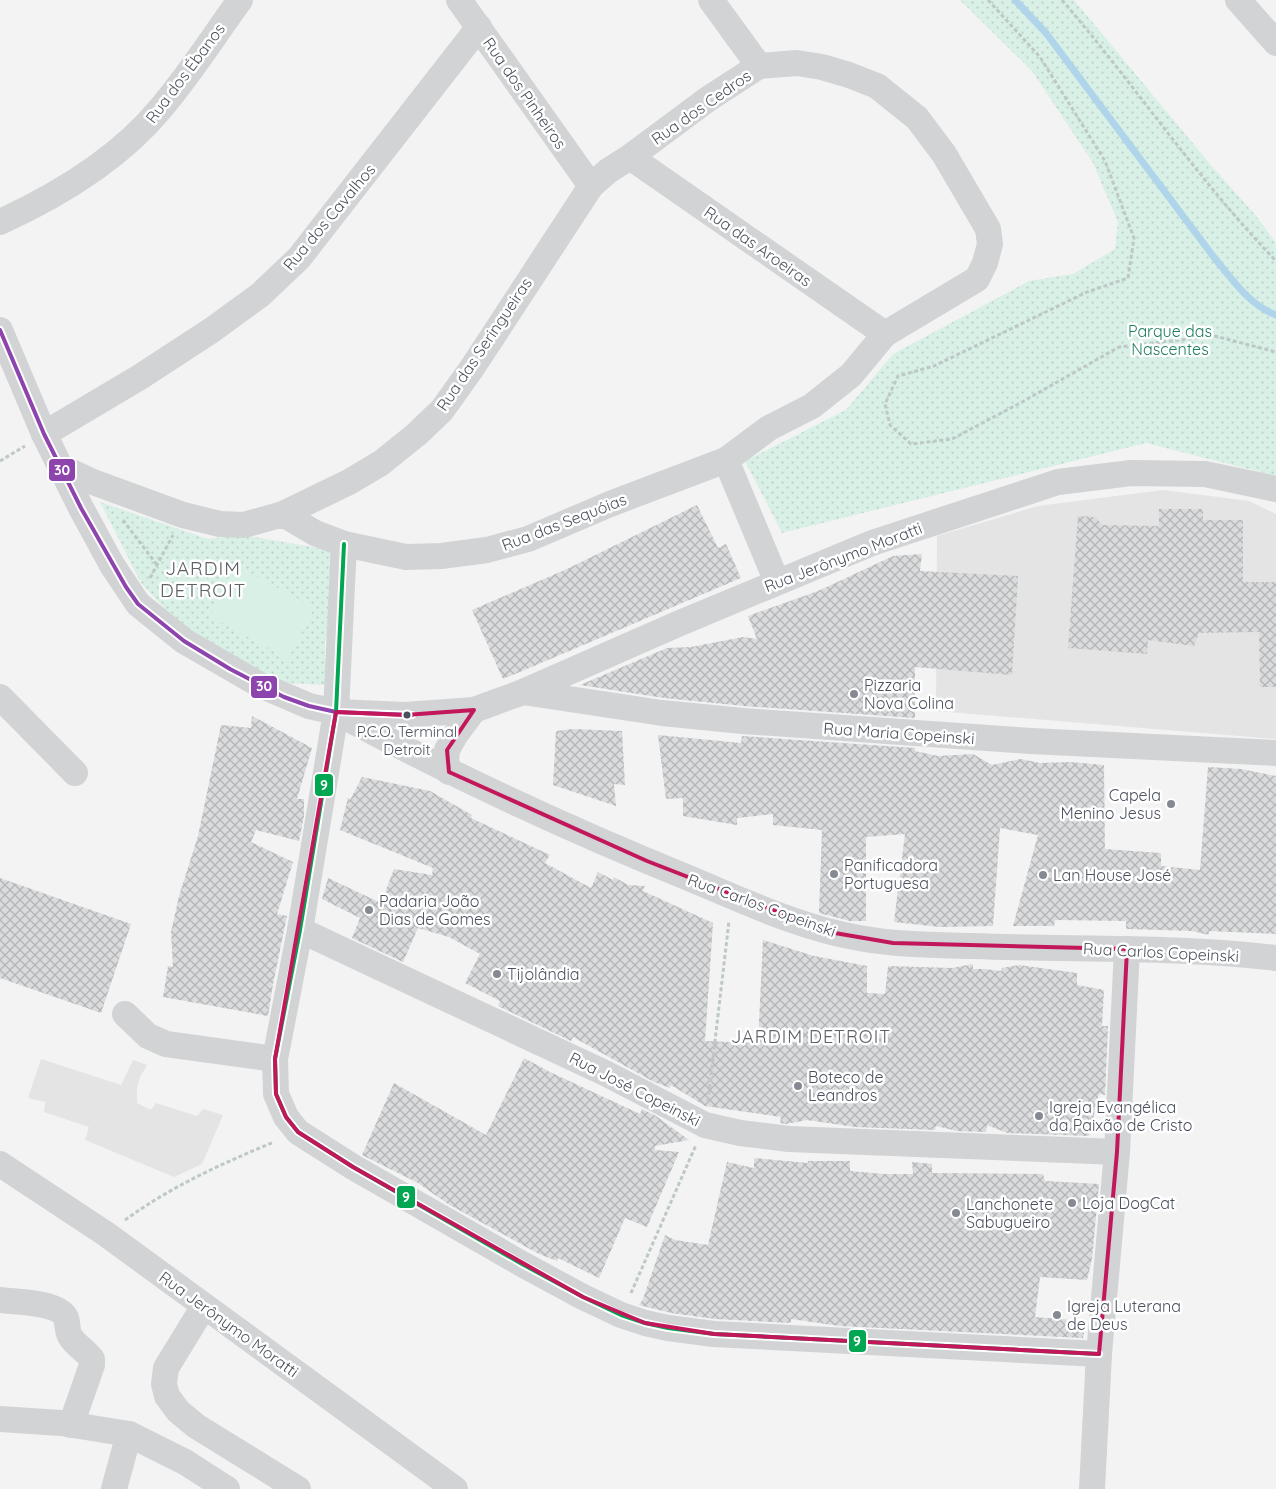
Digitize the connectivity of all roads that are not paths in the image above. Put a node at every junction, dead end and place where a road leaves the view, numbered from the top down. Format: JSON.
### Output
{"nodes":[{"id":1,"x":240,"y":0,"type":"edge"},
{"id":2,"x":459,"y":0,"type":"edge"},
{"id":3,"x":711,"y":0,"type":"edge"},
{"id":4,"x":1238,"y":0,"type":"edge"},
{"id":5,"x":479,"y":27,"type":"junction"},
{"id":6,"x":1276,"y":43,"type":"edge"},
{"id":7,"x":759,"y":66,"type":"junction"},
{"id":8,"x":630,"y":157,"type":"junction"},
{"id":9,"x":591,"y":186,"type":"junction"},
{"id":10,"x":0,"y":222,"type":"edge"},
{"id":11,"x":0,"y":330,"type":"edge"},
{"id":12,"x":885,"y":334,"type":"junction"},
{"id":13,"x":44,"y":434,"type":"junction"},
{"id":14,"x":726,"y":460,"type":"junction"},
{"id":15,"x":61,"y":467,"type":"junction"},
{"id":16,"x":1276,"y":489,"type":"edge"},
{"id":17,"x":283,"y":514,"type":"junction"},
{"id":18,"x":344,"y":544,"type":"junction"},
{"id":19,"x":777,"y":582,"type":"junction"},
{"id":20,"x":523,"y":692,"type":"junction"},
{"id":21,"x":0,"y":698,"type":"edge"},
{"id":22,"x":474,"y":710,"type":"junction"},
{"id":23,"x":336,"y":712,"type":"junction"},
{"id":24,"x":1276,"y":754,"type":"edge"},
{"id":25,"x":448,"y":761,"type":"junction"},
{"id":26,"x":75,"y":774,"type":"dead end"},
{"id":27,"x":300,"y":930,"type":"junction"},
{"id":28,"x":1127,"y":949,"type":"junction"},
{"id":29,"x":1276,"y":958,"type":"edge"},
{"id":30,"x":125,"y":1014,"type":"dead end"},
{"id":31,"x":275,"y":1059,"type":"junction"},
{"id":32,"x":1117,"y":1152,"type":"junction"},
{"id":33,"x":0,"y":1164,"type":"edge"},
{"id":34,"x":0,"y":1300,"type":"edge"},
{"id":35,"x":204,"y":1306,"type":"junction"},
{"id":36,"x":1100,"y":1354,"type":"junction"},
{"id":37,"x":0,"y":1419,"type":"edge"},
{"id":38,"x":71,"y":1425,"type":"junction"},
{"id":39,"x":129,"y":1434,"type":"junction"},
{"id":40,"x":224,"y":1488,"type":"edge"},
{"id":41,"x":114,"y":1489,"type":"edge"},
{"id":42,"x":298,"y":1489,"type":"edge"},
{"id":43,"x":455,"y":1489,"type":"edge"},
{"id":44,"x":1092,"y":1489,"type":"edge"}],
"edges":[{"from":1,"to":10,"type":"street","name":"Rua dos Ébanos"},
{"from":2,"to":5,"type":"street","name":"Rua dos Pinheiros"},
{"from":3,"to":7,"type":"street"},
{"from":4,"to":6,"type":"street"},
{"from":5,"to":9,"type":"street","name":"Rua dos Pinheiros"},
{"from":5,"to":13,"type":"street","name":"Rua dos Cavalhos"},
{"from":7,"to":8,"type":"street","name":"Rua dos Cedros"},
{"from":7,"to":12,"type":"street","name":"Rua dos Cedros"},
{"from":8,"to":9,"type":"street","name":"Rua das Seringueiras"},
{"from":8,"to":12,"type":"street","name":"Rua das Aroeiras"},
{"from":9,"to":17,"type":"street","name":"Rua das Seringueiras"},
{"from":11,"to":13,"type":"street"},
{"from":12,"to":14,"type":"street","name":"Rua das Sequóias"},
{"from":13,"to":15,"type":"street"},
{"from":14,"to":18,"type":"street","name":"Rua das Sequóias"},
{"from":14,"to":19,"type":"street"},
{"from":15,"to":17,"type":"street"},
{"from":15,"to":23,"type":"street"},
{"from":16,"to":19,"type":"street","name":"Rua Jerônymo Moratti"},
{"from":17,"to":18,"type":"street","name":"Rua das Sequóias"},
{"from":18,"to":23,"type":"street"},
{"from":19,"to":20,"type":"street","name":"Rua Jerônymo Moratti"},
{"from":20,"to":22,"type":"street","name":"Rua Jerônymo Moratti"},
{"from":20,"to":24,"type":"street","name":"Rua Maria Copeinski"},
{"from":21,"to":26,"type":"street"},
{"from":22,"to":23,"type":"street","name":"Rua Jerônymo Moratti"},
{"from":22,"to":25,"type":"street"},
{"from":23,"to":25,"type":"street","name":"Rua Carlos Copeinski"},
{"from":23,"to":27,"type":"street"},
{"from":25,"to":28,"type":"street","name":"Rua Carlos Copeinski"},
{"from":27,"to":31,"type":"street"},
{"from":27,"to":32,"type":"street","name":"Rua José Copeinski"},
{"from":28,"to":29,"type":"street","name":"Rua Carlos Copeinski"},
{"from":28,"to":32,"type":"street"},
{"from":30,"to":31,"type":"street"},
{"from":31,"to":36,"type":"street"},
{"from":32,"to":36,"type":"street"},
{"from":33,"to":35,"type":"street","name":"Rua Jerônymo Moratti"},
{"from":34,"to":38,"type":"street"},
{"from":35,"to":42,"type":"street"},
{"from":35,"to":43,"type":"street","name":"Rua Jerônymo Moratti"},
{"from":36,"to":44,"type":"street"},
{"from":37,"to":38,"type":"street"},
{"from":38,"to":39,"type":"street"},
{"from":39,"to":40,"type":"street"},
{"from":39,"to":41,"type":"street"}]}
